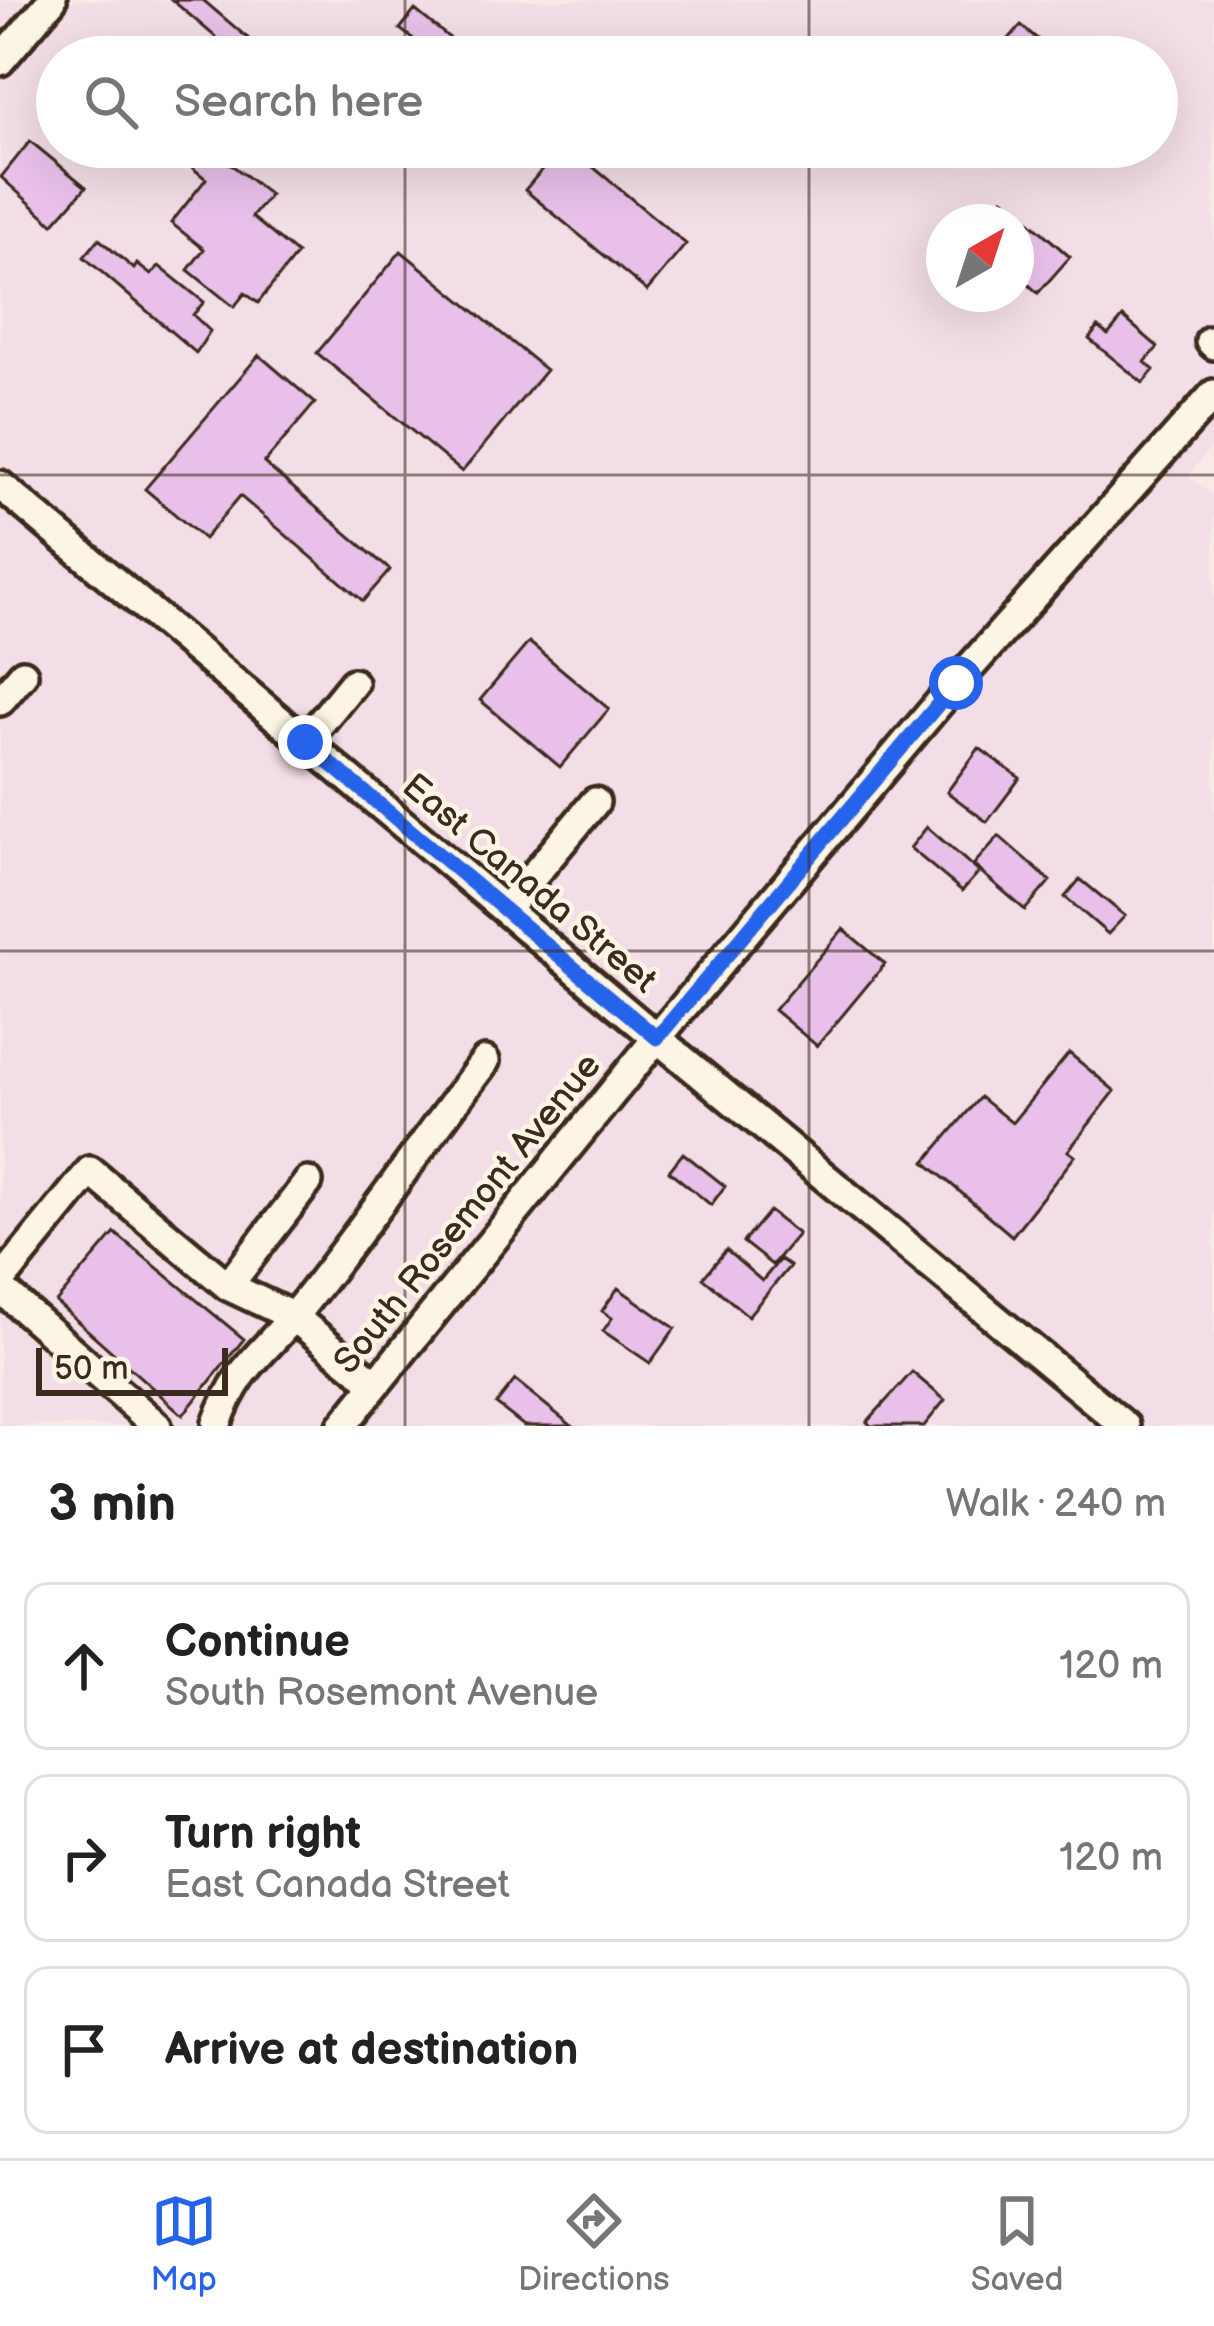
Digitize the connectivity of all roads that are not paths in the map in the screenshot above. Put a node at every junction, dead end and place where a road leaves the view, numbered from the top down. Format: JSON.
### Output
{"nodes":[{"id":1,"x":52,"y":0,"type":"edge"},
{"id":2,"x":0,"y":61,"type":"edge"},
{"id":3,"x":1214,"y":394,"type":"edge"},
{"id":4,"x":0,"y":485,"type":"edge"},
{"id":5,"x":23,"y":674,"type":"dead end"},
{"id":6,"x":353,"y":683,"type":"dead end"},
{"id":7,"x":0,"y":701,"type":"edge"},
{"id":8,"x":305,"y":742,"type":"junction"},
{"id":9,"x":595,"y":802,"type":"dead end"},
{"id":10,"x":505,"y":910,"type":"junction"},
{"id":11,"x":657,"y":1038,"type":"junction"},
{"id":12,"x":484,"y":1061,"type":"dead end"},
{"id":13,"x":308,"y":1181,"type":"dead end"},
{"id":14,"x":0,"y":1285,"type":"edge"},
{"id":15,"x":228,"y":1286,"type":"junction"},
{"id":16,"x":293,"y":1317,"type":"junction"},
{"id":17,"x":376,"y":1384,"type":"junction"},
{"id":18,"x":219,"y":1425,"type":"edge"},
{"id":19,"x":157,"y":1426,"type":"edge"},
{"id":20,"x":343,"y":1426,"type":"edge"},
{"id":21,"x":1125,"y":1426,"type":"edge"}],
"edges":[{"from":1,"to":2,"type":"street"},
{"from":3,"to":11,"type":"street","name":"South Rosemont Avenue"},
{"from":4,"to":8,"type":"street","name":"East Canada Street"},
{"from":5,"to":7,"type":"street"},
{"from":6,"to":8,"type":"street"},
{"from":8,"to":10,"type":"street","name":"East Canada Street"},
{"from":9,"to":10,"type":"street"},
{"from":10,"to":11,"type":"street","name":"East Canada Street"},
{"from":11,"to":17,"type":"street","name":"South Rosemont Avenue"},
{"from":11,"to":21,"type":"street","name":"East Canada Street"},
{"from":12,"to":16,"type":"street"},
{"from":13,"to":15,"type":"street"},
{"from":14,"to":15,"type":"street"},
{"from":14,"to":19,"type":"street"},
{"from":15,"to":16,"type":"street"},
{"from":16,"to":17,"type":"street"},
{"from":16,"to":18,"type":"street"},
{"from":17,"to":20,"type":"street","name":"South Rosemont Avenue"}]}
